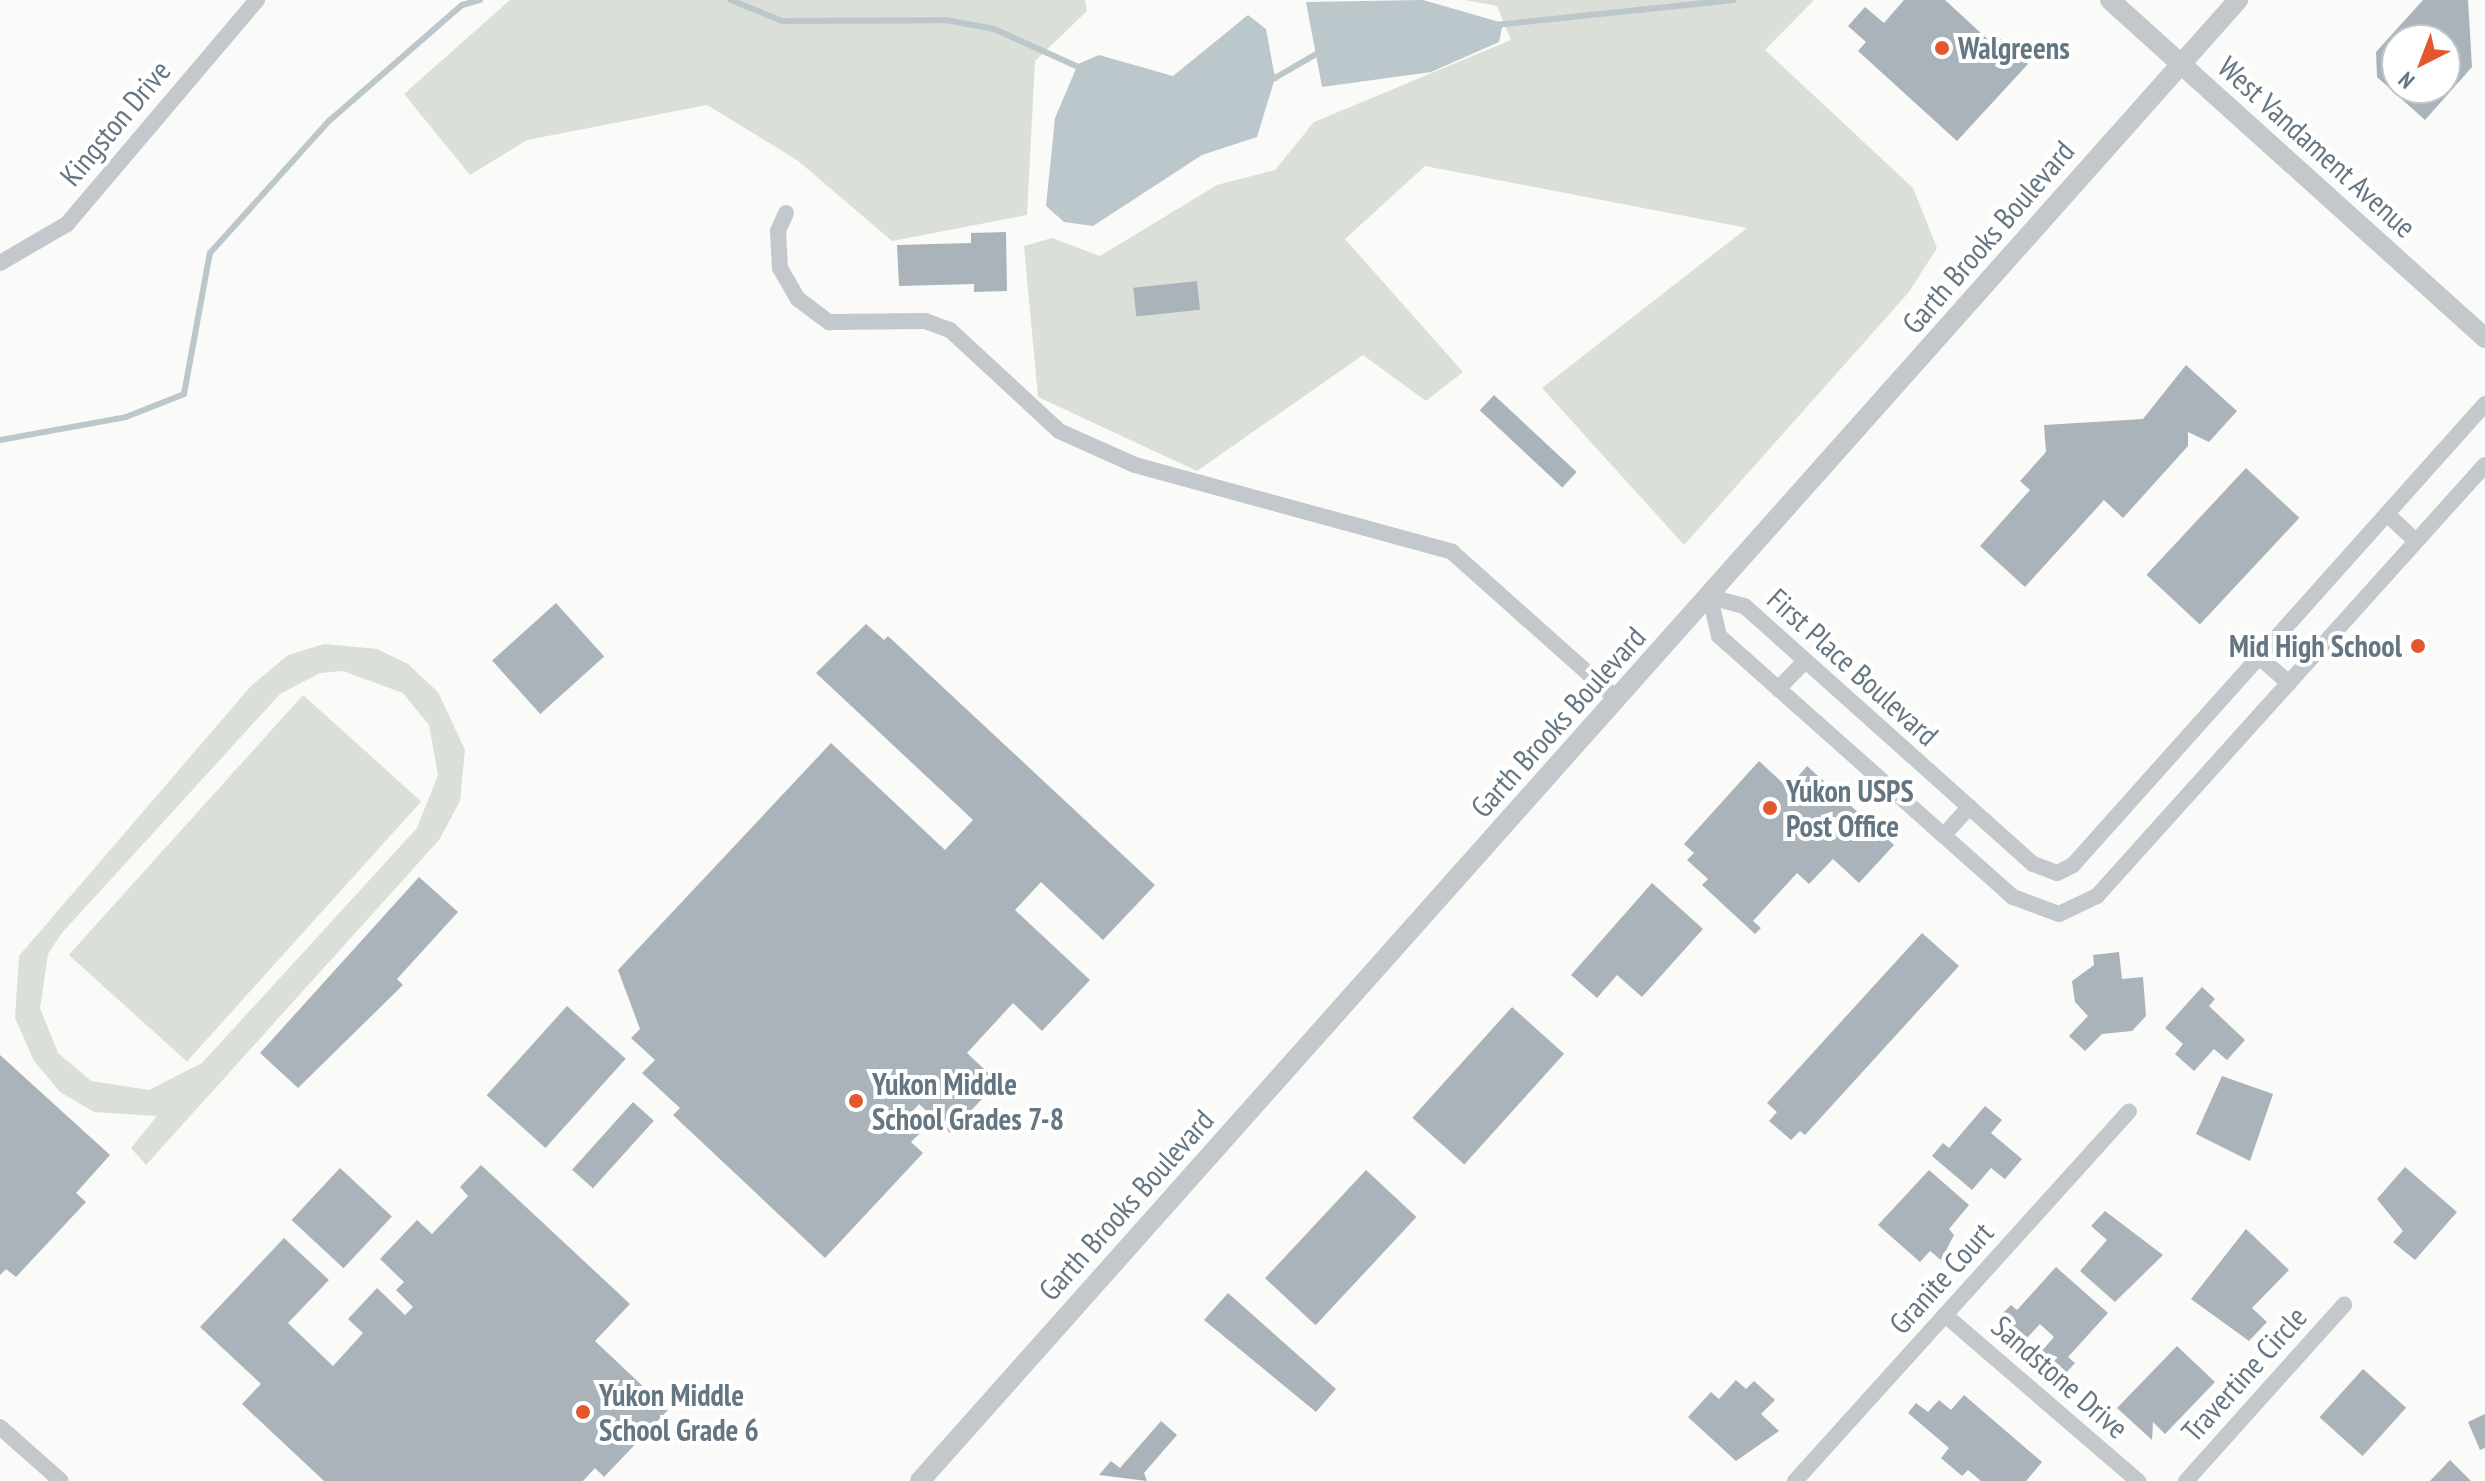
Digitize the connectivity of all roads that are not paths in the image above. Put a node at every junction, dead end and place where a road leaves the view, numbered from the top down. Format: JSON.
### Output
{"nodes":[{"id":1,"x":257,"y":0,"type":"edge"},
{"id":2,"x":2110,"y":0,"type":"edge"},
{"id":3,"x":2238,"y":0,"type":"edge"},
{"id":4,"x":2180,"y":64,"type":"junction"},
{"id":5,"x":786,"y":213,"type":"dead end"},
{"id":6,"x":0,"y":263,"type":"edge"},
{"id":7,"x":2485,"y":338,"type":"edge"},
{"id":8,"x":2485,"y":404,"type":"edge"},
{"id":9,"x":2485,"y":465,"type":"edge"},
{"id":10,"x":2387,"y":514,"type":"junction"},
{"id":11,"x":2416,"y":541,"type":"junction"},
{"id":12,"x":1710,"y":597,"type":"junction"},
{"id":13,"x":2259,"y":657,"type":"junction"},
{"id":14,"x":1805,"y":661,"type":"junction"},
{"id":15,"x":2289,"y":683,"type":"junction"},
{"id":16,"x":1778,"y":689,"type":"junction"},
{"id":17,"x":1618,"y":700,"type":"junction"},
{"id":18,"x":1969,"y":807,"type":"junction"},
{"id":19,"x":1944,"y":835,"type":"junction"},
{"id":20,"x":2129,"y":1112,"type":"dead end"},
{"id":21,"x":2344,"y":1305,"type":"dead end"},
{"id":22,"x":1945,"y":1315,"type":"junction"},
{"id":23,"x":0,"y":1427,"type":"edge"},
{"id":24,"x":61,"y":1481,"type":"edge"},
{"id":25,"x":920,"y":1481,"type":"edge"},
{"id":26,"x":1795,"y":1481,"type":"edge"},
{"id":27,"x":2138,"y":1481,"type":"edge"},
{"id":28,"x":2186,"y":1481,"type":"edge"}],
"edges":[{"from":1,"to":6,"type":"street","name":"Kingston Drive"},
{"from":2,"to":4,"type":"street","name":"West Vandament Avenue"},
{"from":3,"to":4,"type":"street","name":"Garth Brooks Boulevard"},
{"from":4,"to":7,"type":"street","name":"West Vandament Avenue"},
{"from":4,"to":12,"type":"street","name":"Garth Brooks Boulevard"},
{"from":5,"to":17,"type":"street"},
{"from":8,"to":10,"type":"street","name":"First Place Boulevard"},
{"from":9,"to":11,"type":"street"},
{"from":10,"to":11,"type":"street"},
{"from":10,"to":13,"type":"street","name":"First Place Boulevard"},
{"from":11,"to":15,"type":"street"},
{"from":12,"to":14,"type":"street","name":"First Place Boulevard"},
{"from":12,"to":16,"type":"street"},
{"from":12,"to":17,"type":"street","name":"Garth Brooks Boulevard"},
{"from":13,"to":15,"type":"street"},
{"from":13,"to":18,"type":"street","name":"First Place Boulevard"},
{"from":14,"to":16,"type":"street"},
{"from":14,"to":18,"type":"street","name":"First Place Boulevard"},
{"from":15,"to":19,"type":"street"},
{"from":16,"to":19,"type":"street"},
{"from":17,"to":25,"type":"street","name":"Garth Brooks Boulevard"},
{"from":18,"to":19,"type":"street"},
{"from":20,"to":22,"type":"street","name":"Granite Court"},
{"from":21,"to":28,"type":"street","name":"Travertine Circle"},
{"from":22,"to":26,"type":"street","name":"Granite Court"},
{"from":22,"to":27,"type":"street","name":"Sandstone Drive"},
{"from":23,"to":24,"type":"street"}]}
